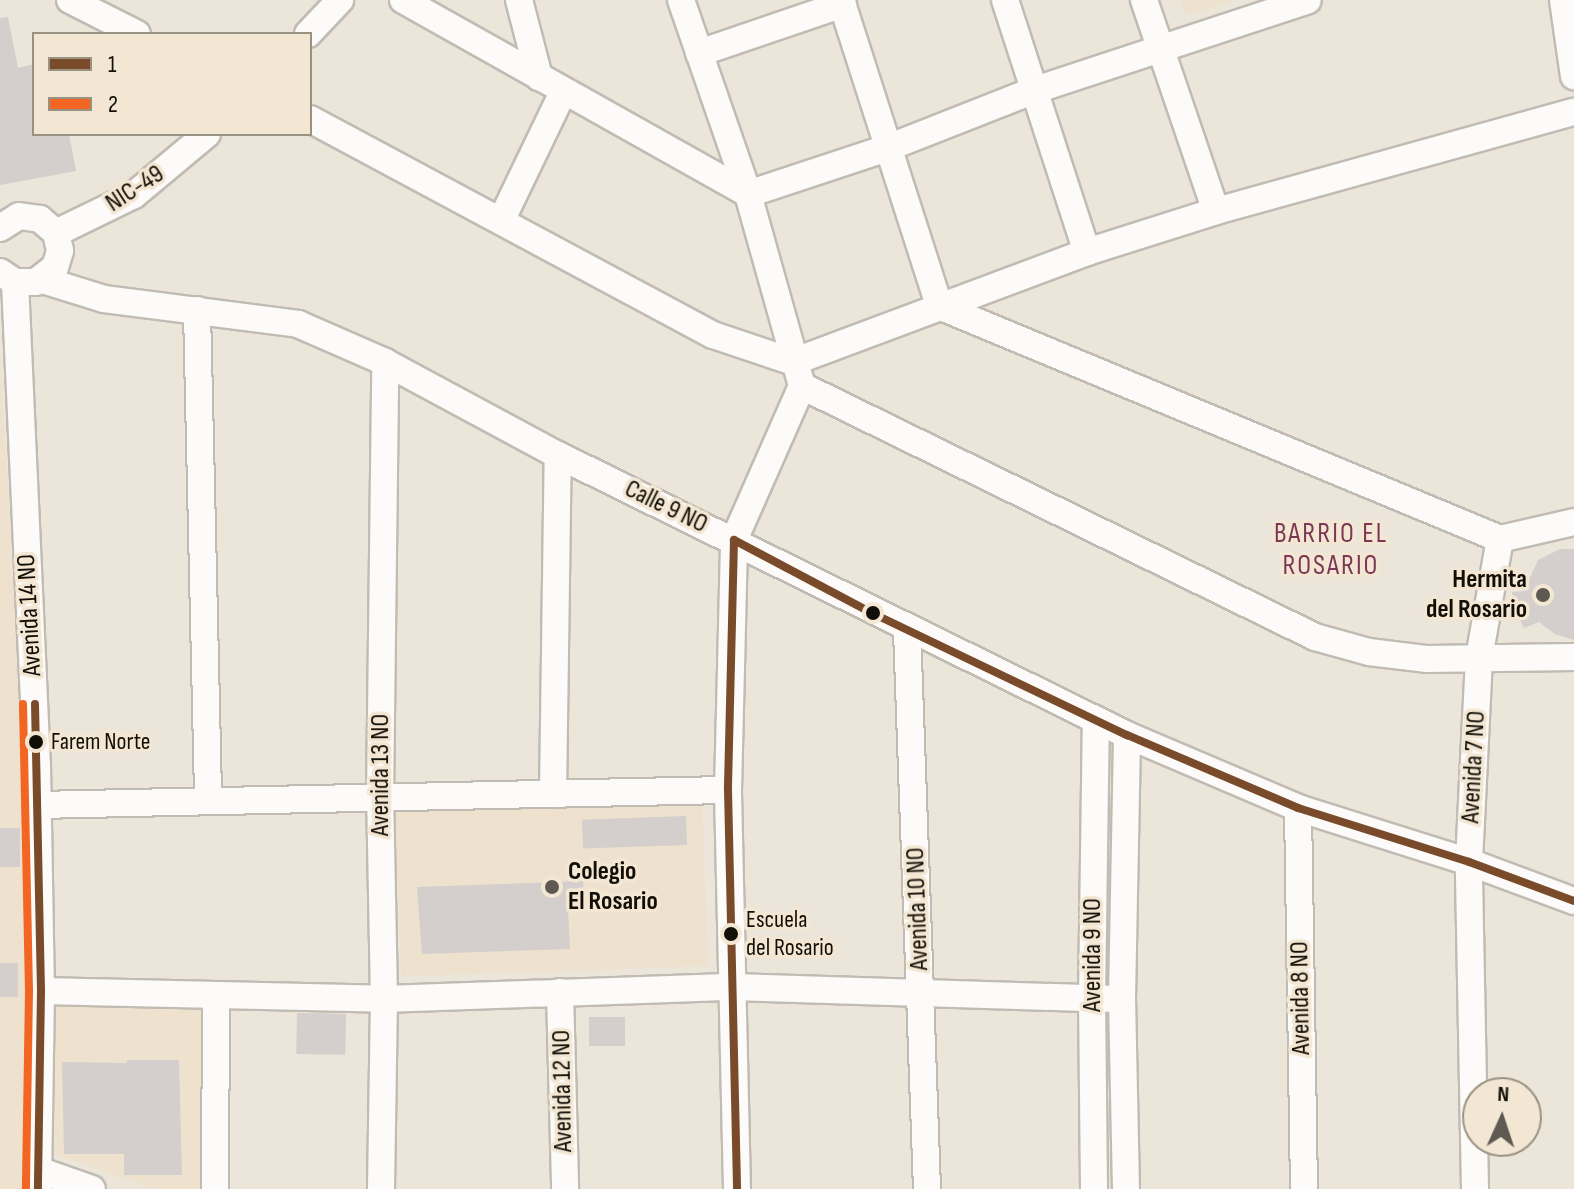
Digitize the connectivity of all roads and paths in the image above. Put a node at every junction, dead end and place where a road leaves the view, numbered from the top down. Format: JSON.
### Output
{"nodes":[{"id":1,"x":70,"y":0,"type":"edge"},
{"id":2,"x":340,"y":0,"type":"edge"},
{"id":3,"x":403,"y":0,"type":"edge"},
{"id":4,"x":519,"y":0,"type":"edge"},
{"id":5,"x":681,"y":0,"type":"edge"},
{"id":6,"x":1005,"y":0,"type":"edge"},
{"id":7,"x":1144,"y":0,"type":"edge"},
{"id":8,"x":1308,"y":0,"type":"edge"},
{"id":9,"x":1563,"y":0,"type":"edge"},
{"id":10,"x":842,"y":2,"type":"edge"},
{"id":11,"x":133,"y":32,"type":"edge"},
{"id":12,"x":310,"y":32,"type":"edge"},
{"id":13,"x":1162,"y":49,"type":"junction"},
{"id":14,"x":699,"y":53,"type":"junction"},
{"id":15,"x":1574,"y":76,"type":"edge"},
{"id":16,"x":539,"y":77,"type":"junction"},
{"id":17,"x":1035,"y":90,"type":"junction"},
{"id":18,"x":563,"y":92,"type":"junction"},
{"id":19,"x":1574,"y":112,"type":"edge"},
{"id":20,"x":312,"y":120,"type":"edge"},
{"id":21,"x":205,"y":136,"type":"edge"},
{"id":22,"x":890,"y":147,"type":"junction"},
{"id":23,"x":748,"y":194,"type":"junction"},
{"id":24,"x":1216,"y":211,"type":"junction"},
{"id":25,"x":501,"y":221,"type":"junction"},
{"id":26,"x":0,"y":228,"type":"edge"},
{"id":27,"x":56,"y":233,"type":"junction"},
{"id":28,"x":1087,"y":252,"type":"junction"},
{"id":29,"x":8,"y":277,"type":"edge"},
{"id":30,"x":43,"y":280,"type":"junction"},
{"id":31,"x":939,"y":306,"type":"junction"},
{"id":32,"x":197,"y":310,"type":"junction"},
{"id":33,"x":385,"y":362,"type":"junction"},
{"id":34,"x":798,"y":374,"type":"junction"},
{"id":35,"x":558,"y":455,"type":"junction"},
{"id":36,"x":1574,"y":522,"type":"edge"},
{"id":37,"x":1500,"y":539,"type":"junction"},
{"id":38,"x":734,"y":540,"type":"junction"},
{"id":39,"x":907,"y":630,"type":"junction"},
{"id":40,"x":1574,"y":657,"type":"edge"},
{"id":41,"x":1479,"y":658,"type":"junction"},
{"id":42,"x":1096,"y":721,"type":"junction"},
{"id":43,"x":1127,"y":735,"type":"junction"},
{"id":44,"x":728,"y":790,"type":"junction"},
{"id":45,"x":553,"y":794,"type":"junction"},
{"id":46,"x":380,"y":798,"type":"junction"},
{"id":47,"x":208,"y":801,"type":"junction"},
{"id":48,"x":38,"y":805,"type":"junction"},
{"id":49,"x":1298,"y":808,"type":"junction"},
{"id":50,"x":1469,"y":862,"type":"junction"},
{"id":51,"x":1574,"y":901,"type":"edge"},
{"id":52,"x":733,"y":987,"type":"junction"},
{"id":53,"x":921,"y":990,"type":"junction"},
{"id":54,"x":41,"y":991,"type":"junction"},
{"id":55,"x":560,"y":992,"type":"junction"},
{"id":56,"x":216,"y":997,"type":"junction"},
{"id":57,"x":1092,"y":998,"type":"junction"},
{"id":58,"x":384,"y":999,"type":"junction"},
{"id":59,"x":1122,"y":999,"type":"junction"},
{"id":60,"x":38,"y":1179,"type":"edge"},
{"id":61,"x":92,"y":1189,"type":"edge"},
{"id":62,"x":215,"y":1189,"type":"edge"},
{"id":63,"x":381,"y":1189,"type":"edge"},
{"id":64,"x":565,"y":1189,"type":"edge"},
{"id":65,"x":737,"y":1189,"type":"edge"},
{"id":66,"x":927,"y":1189,"type":"edge"},
{"id":67,"x":1094,"y":1189,"type":"edge"},
{"id":68,"x":1126,"y":1189,"type":"edge"},
{"id":69,"x":1304,"y":1189,"type":"edge"},
{"id":70,"x":1475,"y":1189,"type":"edge"}],
"edges":[{"from":1,"to":11,"type":"street"},
{"from":2,"to":12,"type":"street"},
{"from":3,"to":16,"type":"street"},
{"from":4,"to":16,"type":"street"},
{"from":5,"to":14,"type":"street"},
{"from":6,"to":17,"type":"street"},
{"from":7,"to":13,"type":"street"},
{"from":8,"to":13,"type":"street"},
{"from":9,"to":15,"type":"street"},
{"from":10,"to":14,"type":"street"},
{"from":10,"to":22,"type":"street"},
{"from":13,"to":17,"type":"street"},
{"from":13,"to":24,"type":"street"},
{"from":14,"to":23,"type":"street"},
{"from":16,"to":18,"type":"street"},
{"from":17,"to":22,"type":"street"},
{"from":17,"to":28,"type":"street"},
{"from":18,"to":23,"type":"street"},
{"from":18,"to":25,"type":"street"},
{"from":19,"to":24,"type":"street"},
{"from":20,"to":25,"type":"street"},
{"from":21,"to":27,"type":"street","name":"NIC-49","number":"NIC-49"},
{"from":22,"to":23,"type":"street"},
{"from":22,"to":31,"type":"street"},
{"from":23,"to":34,"type":"street"},
{"from":24,"to":28,"type":"street"},
{"from":25,"to":34,"type":"street"},
{"from":26,"to":27,"type":"street"},
{"from":27,"to":30,"type":"street"},
{"from":28,"to":31,"type":"street"},
{"from":29,"to":30,"type":"street"},
{"from":29,"to":48,"type":"street","name":"Avenida 14 NO"},
{"from":30,"to":32,"type":"street","name":"Calle 9 NO"},
{"from":31,"to":34,"type":"street"},
{"from":31,"to":37,"type":"street"},
{"from":32,"to":33,"type":"street","name":"Calle 9 NO"},
{"from":32,"to":47,"type":"street"},
{"from":33,"to":35,"type":"street","name":"Calle 9 NO"},
{"from":33,"to":46,"type":"street","name":"Avenida 13 NO"},
{"from":34,"to":38,"type":"street"},
{"from":34,"to":41,"type":"street"},
{"from":35,"to":38,"type":"street","name":"Calle 9 NO"},
{"from":35,"to":45,"type":"street"},
{"from":36,"to":37,"type":"street"},
{"from":37,"to":41,"type":"street","name":"Avenida 7 NO"},
{"from":38,"to":39,"type":"street","name":"Calle 9 NO"},
{"from":38,"to":44,"type":"street"},
{"from":39,"to":42,"type":"street","name":"Calle 9 NO"},
{"from":39,"to":53,"type":"street","name":"Avenida 10 NO"},
{"from":40,"to":41,"type":"street"},
{"from":41,"to":50,"type":"street","name":"Avenida 7 NO"},
{"from":42,"to":43,"type":"street","name":"Calle 9 NO"},
{"from":42,"to":57,"type":"street","name":"Avenida 9 NO"},
{"from":43,"to":49,"type":"street","name":"Calle 9 NO"},
{"from":43,"to":59,"type":"street","name":"Avenida 9 NO"},
{"from":44,"to":45,"type":"street"},
{"from":44,"to":52,"type":"street"},
{"from":45,"to":46,"type":"street"},
{"from":46,"to":47,"type":"street"},
{"from":46,"to":58,"type":"street","name":"Avenida 13 NO"},
{"from":47,"to":48,"type":"street"},
{"from":48,"to":54,"type":"street","name":"Avenida 14 NO"},
{"from":49,"to":50,"type":"street","name":"Calle 9 NO"},
{"from":49,"to":69,"type":"street","name":"Avenida 8 NO"},
{"from":50,"to":51,"type":"street","name":"Calle 9 NO"},
{"from":50,"to":70,"type":"street","name":"Avenida 7 NO"},
{"from":52,"to":53,"type":"street"},
{"from":52,"to":55,"type":"street"},
{"from":52,"to":65,"type":"street"},
{"from":53,"to":57,"type":"street"},
{"from":53,"to":66,"type":"street","name":"Avenida 10 NO"},
{"from":54,"to":56,"type":"street"},
{"from":54,"to":60,"type":"street","name":"Avenida 14 NO"},
{"from":55,"to":58,"type":"street"},
{"from":55,"to":64,"type":"street","name":"Avenida 12 NO"},
{"from":56,"to":58,"type":"street"},
{"from":56,"to":62,"type":"street"},
{"from":57,"to":59,"type":"street"},
{"from":57,"to":67,"type":"street","name":"Avenida 9 NO"},
{"from":58,"to":63,"type":"street","name":"Avenida 13 NO"},
{"from":59,"to":68,"type":"street","name":"Avenida 9 NO"},
{"from":60,"to":61,"type":"street"}]}
